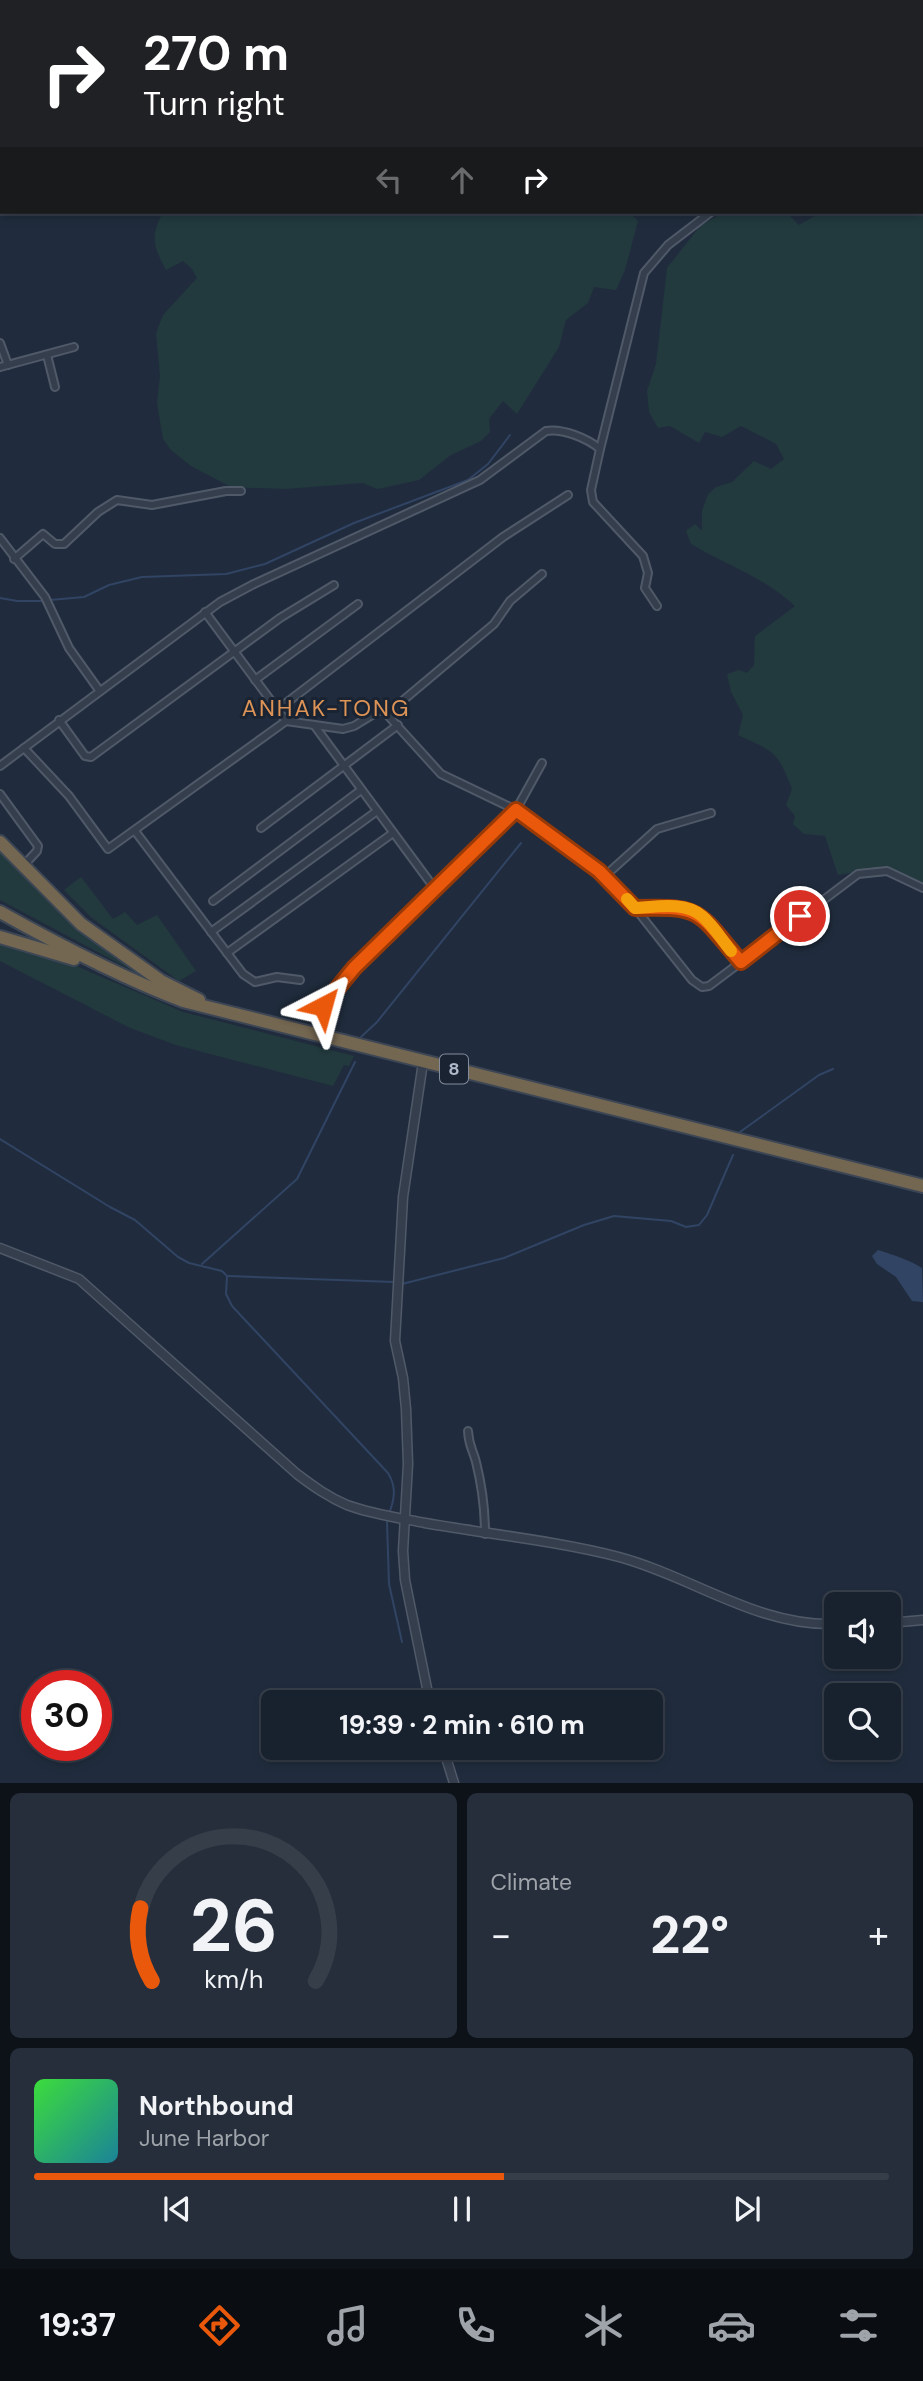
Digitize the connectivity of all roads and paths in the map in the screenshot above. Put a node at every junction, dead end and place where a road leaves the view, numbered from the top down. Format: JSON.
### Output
{"nodes":[{"id":1,"x":708,"y":214,"type":"edge"},
{"id":2,"x":0,"y":343,"type":"edge"},
{"id":3,"x":74,"y":348,"type":"dead end"},
{"id":4,"x":47,"y":355,"type":"junction"},
{"id":5,"x":9,"y":365,"type":"junction"},
{"id":6,"x":0,"y":368,"type":"edge"},
{"id":7,"x":55,"y":387,"type":"dead end"},
{"id":8,"x":600,"y":449,"type":"junction"},
{"id":9,"x":241,"y":491,"type":"dead end"},
{"id":10,"x":568,"y":495,"type":"dead end"},
{"id":11,"x":0,"y":538,"type":"edge"},
{"id":12,"x":14,"y":559,"type":"junction"},
{"id":13,"x":542,"y":574,"type":"dead end"},
{"id":14,"x":334,"y":585,"type":"dead end"},
{"id":15,"x":358,"y":604,"type":"dead end"},
{"id":16,"x":657,"y":606,"type":"dead end"},
{"id":17,"x":205,"y":612,"type":"junction"},
{"id":18,"x":234,"y":652,"type":"junction"},
{"id":19,"x":255,"y":680,"type":"junction"},
{"id":20,"x":99,"y":690,"type":"junction"},
{"id":21,"x":277,"y":709,"type":"junction"},
{"id":22,"x":388,"y":713,"type":"junction"},
{"id":23,"x":59,"y":720,"type":"junction"},
{"id":24,"x":286,"y":721,"type":"junction"},
{"id":25,"x":314,"y":724,"type":"junction"},
{"id":26,"x":398,"y":725,"type":"junction"},
{"id":27,"x":24,"y":748,"type":"junction"},
{"id":28,"x":542,"y":764,"type":"dead end"},
{"id":29,"x":0,"y":766,"type":"edge"},
{"id":30,"x":344,"y":767,"type":"junction"},
{"id":31,"x":361,"y":790,"type":"junction"},
{"id":32,"x":0,"y":794,"type":"edge"},
{"id":33,"x":516,"y":810,"type":"junction"},
{"id":34,"x":377,"y":811,"type":"junction"},
{"id":35,"x":711,"y":813,"type":"dead end"},
{"id":36,"x":261,"y":828,"type":"dead end"},
{"id":37,"x":135,"y":831,"type":"junction"},
{"id":38,"x":393,"y":833,"type":"junction"},
{"id":39,"x":0,"y":842,"type":"edge"},
{"id":40,"x":24,"y":866,"type":"junction"},
{"id":41,"x":605,"y":876,"type":"junction"},
{"id":42,"x":923,"y":888,"type":"edge"},
{"id":43,"x":435,"y":889,"type":"junction"},
{"id":44,"x":213,"y":901,"type":"dead end"},
{"id":45,"x":635,"y":908,"type":"junction"},
{"id":46,"x":0,"y":912,"type":"edge"},
{"id":47,"x":0,"y":920,"type":"edge"},
{"id":48,"x":211,"y":932,"type":"junction"},
{"id":49,"x":0,"y":937,"type":"edge"},
{"id":50,"x":227,"y":953,"type":"junction"},
{"id":51,"x":74,"y":959,"type":"junction"},
{"id":52,"x":741,"y":962,"type":"junction"},
{"id":53,"x":300,"y":980,"type":"dead end"},
{"id":54,"x":323,"y":1006,"type":"dead end"},
{"id":55,"x":225,"y":1013,"type":"junction"},
{"id":56,"x":422,"y":1069,"type":"junction"},
{"id":57,"x":923,"y":1186,"type":"edge"},
{"id":58,"x":923,"y":1193,"type":"edge"},
{"id":59,"x":0,"y":1248,"type":"edge"},
{"id":60,"x":468,"y":1431,"type":"dead end"},
{"id":61,"x":405,"y":1519,"type":"junction"},
{"id":62,"x":485,"y":1534,"type":"junction"},
{"id":63,"x":923,"y":1620,"type":"edge"},
{"id":64,"x":901,"y":1622,"type":"edge"},
{"id":65,"x":824,"y":1624,"type":"edge"},
{"id":66,"x":427,"y":1690,"type":"edge"},
{"id":67,"x":447,"y":1760,"type":"edge"},
{"id":68,"x":454,"y":1783,"type":"edge"}],
"edges":[{"from":1,"to":8,"type":"street"},
{"from":2,"to":5,"type":"street"},
{"from":3,"to":4,"type":"street"},
{"from":4,"to":5,"type":"street"},
{"from":4,"to":7,"type":"street"},
{"from":5,"to":6,"type":"street"},
{"from":8,"to":16,"type":"street"},
{"from":8,"to":17,"type":"street"},
{"from":9,"to":12,"type":"street"},
{"from":10,"to":21,"type":"street"},
{"from":11,"to":12,"type":"street"},
{"from":12,"to":20,"type":"street"},
{"from":13,"to":22,"type":"street"},
{"from":14,"to":18,"type":"street"},
{"from":15,"to":19,"type":"street"},
{"from":17,"to":18,"type":"street"},
{"from":17,"to":20,"type":"street"},
{"from":18,"to":19,"type":"street"},
{"from":18,"to":23,"type":"street"},
{"from":19,"to":21,"type":"street"},
{"from":20,"to":23,"type":"street"},
{"from":21,"to":24,"type":"street"},
{"from":22,"to":25,"type":"street"},
{"from":22,"to":26,"type":"street"},
{"from":23,"to":27,"type":"street"},
{"from":24,"to":25,"type":"street"},
{"from":24,"to":37,"type":"street"},
{"from":25,"to":30,"type":"street"},
{"from":26,"to":30,"type":"street"},
{"from":26,"to":33,"type":"street"},
{"from":27,"to":29,"type":"street"},
{"from":27,"to":37,"type":"street"},
{"from":28,"to":33,"type":"street"},
{"from":30,"to":31,"type":"street"},
{"from":30,"to":36,"type":"street"},
{"from":31,"to":34,"type":"street"},
{"from":31,"to":44,"type":"street"},
{"from":32,"to":40,"type":"street"},
{"from":33,"to":41,"type":"street"},
{"from":33,"to":43,"type":"street"},
{"from":34,"to":38,"type":"street"},
{"from":34,"to":48,"type":"street"},
{"from":35,"to":41,"type":"street"},
{"from":37,"to":48,"type":"street"},
{"from":38,"to":43,"type":"street"},
{"from":38,"to":50,"type":"street"},
{"from":39,"to":40,"type":"highway"},
{"from":40,"to":55,"type":"highway"},
{"from":41,"to":45,"type":"street"},
{"from":42,"to":52,"type":"street"},
{"from":43,"to":54,"type":"street"},
{"from":45,"to":52,"type":"street"},
{"from":45,"to":52,"type":"street"},
{"from":46,"to":55,"type":"highway","number":"8"},
{"from":47,"to":51,"type":"highway","number":"8"},
{"from":48,"to":50,"type":"street"},
{"from":49,"to":51,"type":"highway"},
{"from":50,"to":53,"type":"street"},
{"from":51,"to":56,"type":"highway","number":"8"},
{"from":55,"to":57,"type":"highway","number":"8"},
{"from":56,"to":58,"type":"highway","number":"8"},
{"from":56,"to":61,"type":"street"},
{"from":59,"to":61,"type":"street"},
{"from":60,"to":62,"type":"street"},
{"from":61,"to":62,"type":"street"},
{"from":61,"to":66,"type":"street"},
{"from":62,"to":65,"type":"street"},
{"from":63,"to":64,"type":"street"},
{"from":67,"to":68,"type":"street"}]}
